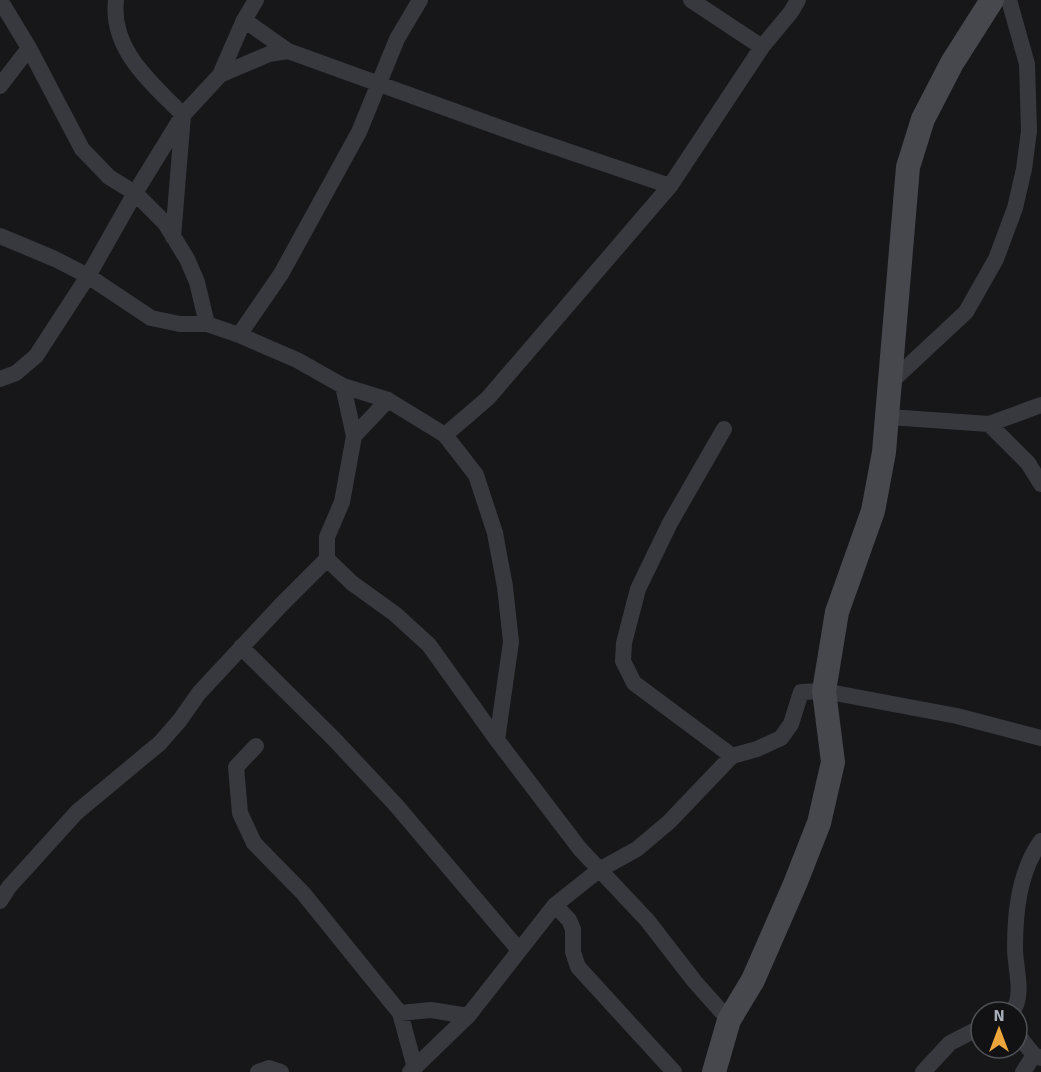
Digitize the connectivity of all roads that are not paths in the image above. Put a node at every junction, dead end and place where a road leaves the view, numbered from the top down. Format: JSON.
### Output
{"nodes":[{"id":1,"x":0,"y":0,"type":"edge"},
{"id":2,"x":116,"y":0,"type":"edge"},
{"id":3,"x":256,"y":0,"type":"edge"},
{"id":4,"x":420,"y":0,"type":"edge"},
{"id":5,"x":691,"y":0,"type":"edge"},
{"id":6,"x":798,"y":0,"type":"edge"},
{"id":7,"x":992,"y":0,"type":"edge"},
{"id":8,"x":1009,"y":0,"type":"edge"},
{"id":9,"x":244,"y":20,"type":"junction"},
{"id":10,"x":762,"y":47,"type":"junction"},
{"id":11,"x":29,"y":48,"type":"junction"},
{"id":12,"x":288,"y":51,"type":"junction"},
{"id":13,"x":220,"y":75,"type":"junction"},
{"id":14,"x":379,"y":83,"type":"junction"},
{"id":15,"x":0,"y":86,"type":"edge"},
{"id":16,"x":183,"y":115,"type":"junction"},
{"id":17,"x":1041,"y":166,"type":"edge"},
{"id":18,"x":1024,"y":169,"type":"junction"},
{"id":19,"x":670,"y":186,"type":"junction"},
{"id":20,"x":135,"y":192,"type":"junction"},
{"id":21,"x":0,"y":237,"type":"edge"},
{"id":22,"x":174,"y":237,"type":"junction"},
{"id":23,"x":87,"y":276,"type":"junction"},
{"id":24,"x":207,"y":324,"type":"junction"},
{"id":25,"x":239,"y":335,"type":"junction"},
{"id":26,"x":0,"y":379,"type":"edge"},
{"id":27,"x":891,"y":382,"type":"junction"},
{"id":28,"x":343,"y":386,"type":"junction"},
{"id":29,"x":388,"y":400,"type":"junction"},
{"id":30,"x":1041,"y":405,"type":"edge"},
{"id":31,"x":889,"y":417,"type":"junction"},
{"id":32,"x":989,"y":424,"type":"junction"},
{"id":33,"x":724,"y":429,"type":"dead end"},
{"id":34,"x":444,"y":435,"type":"junction"},
{"id":35,"x":354,"y":436,"type":"junction"},
{"id":36,"x":1041,"y":484,"type":"edge"},
{"id":37,"x":327,"y":559,"type":"junction"},
{"id":38,"x":242,"y":647,"type":"junction"},
{"id":39,"x":824,"y":691,"type":"junction"},
{"id":40,"x":1041,"y":738,"type":"edge"},
{"id":41,"x":496,"y":740,"type":"junction"},
{"id":42,"x":256,"y":746,"type":"dead end"},
{"id":43,"x":732,"y":756,"type":"junction"},
{"id":44,"x":1041,"y":841,"type":"edge"},
{"id":45,"x":599,"y":870,"type":"junction"},
{"id":46,"x":0,"y":901,"type":"edge"},
{"id":47,"x":555,"y":905,"type":"junction"},
{"id":48,"x":519,"y":950,"type":"junction"},
{"id":49,"x":1018,"y":1000,"type":"edge"},
{"id":50,"x":400,"y":1012,"type":"junction"},
{"id":51,"x":468,"y":1016,"type":"junction"},
{"id":52,"x":729,"y":1020,"type":"junction"},
{"id":53,"x":969,"y":1033,"type":"edge"},
{"id":54,"x":1037,"y":1056,"type":"edge"},
{"id":55,"x":412,"y":1070,"type":"edge"},
{"id":56,"x":258,"y":1072,"type":"edge"},
{"id":57,"x":280,"y":1072,"type":"edge"},
{"id":58,"x":674,"y":1072,"type":"edge"},
{"id":59,"x":714,"y":1072,"type":"edge"},
{"id":60,"x":923,"y":1072,"type":"edge"},
{"id":61,"x":1023,"y":1072,"type":"edge"}],
"edges":[{"from":1,"to":11,"type":"street"},
{"from":2,"to":16,"type":"street"},
{"from":3,"to":9,"type":"street"},
{"from":4,"to":14,"type":"street"},
{"from":5,"to":10,"type":"street"},
{"from":6,"to":10,"type":"street"},
{"from":7,"to":27,"type":"street"},
{"from":8,"to":18,"type":"street"},
{"from":9,"to":12,"type":"street"},
{"from":9,"to":13,"type":"street"},
{"from":10,"to":19,"type":"street"},
{"from":11,"to":15,"type":"street"},
{"from":11,"to":20,"type":"street"},
{"from":12,"to":13,"type":"street"},
{"from":12,"to":14,"type":"street"},
{"from":13,"to":16,"type":"street"},
{"from":14,"to":19,"type":"street"},
{"from":14,"to":25,"type":"street"},
{"from":16,"to":20,"type":"street"},
{"from":16,"to":22,"type":"street"},
{"from":17,"to":18,"type":"street"},
{"from":18,"to":27,"type":"street"},
{"from":19,"to":34,"type":"street"},
{"from":20,"to":22,"type":"street"},
{"from":20,"to":23,"type":"street"},
{"from":21,"to":23,"type":"street"},
{"from":22,"to":24,"type":"street"},
{"from":23,"to":24,"type":"street"},
{"from":23,"to":26,"type":"street"},
{"from":24,"to":25,"type":"street"},
{"from":25,"to":28,"type":"street"},
{"from":27,"to":31,"type":"street"},
{"from":28,"to":29,"type":"street"},
{"from":28,"to":35,"type":"street"},
{"from":29,"to":34,"type":"street"},
{"from":29,"to":35,"type":"street"},
{"from":30,"to":32,"type":"street"},
{"from":31,"to":32,"type":"street"},
{"from":31,"to":39,"type":"street"},
{"from":32,"to":36,"type":"street"},
{"from":33,"to":43,"type":"street"},
{"from":34,"to":41,"type":"street"},
{"from":35,"to":37,"type":"street"},
{"from":37,"to":38,"type":"street"},
{"from":37,"to":41,"type":"street"},
{"from":38,"to":46,"type":"street"},
{"from":38,"to":48,"type":"street"},
{"from":39,"to":40,"type":"street"},
{"from":39,"to":43,"type":"street"},
{"from":39,"to":52,"type":"street"},
{"from":41,"to":45,"type":"street"},
{"from":42,"to":50,"type":"street"},
{"from":43,"to":45,"type":"street"},
{"from":44,"to":49,"type":"street"},
{"from":45,"to":47,"type":"street"},
{"from":45,"to":52,"type":"street"},
{"from":47,"to":48,"type":"street"},
{"from":47,"to":58,"type":"street"},
{"from":48,"to":51,"type":"street"},
{"from":50,"to":51,"type":"street"},
{"from":50,"to":55,"type":"street"},
{"from":51,"to":55,"type":"street"},
{"from":52,"to":59,"type":"street"},
{"from":53,"to":60,"type":"street"},
{"from":54,"to":61,"type":"street"},
{"from":56,"to":57,"type":"street"}]}
